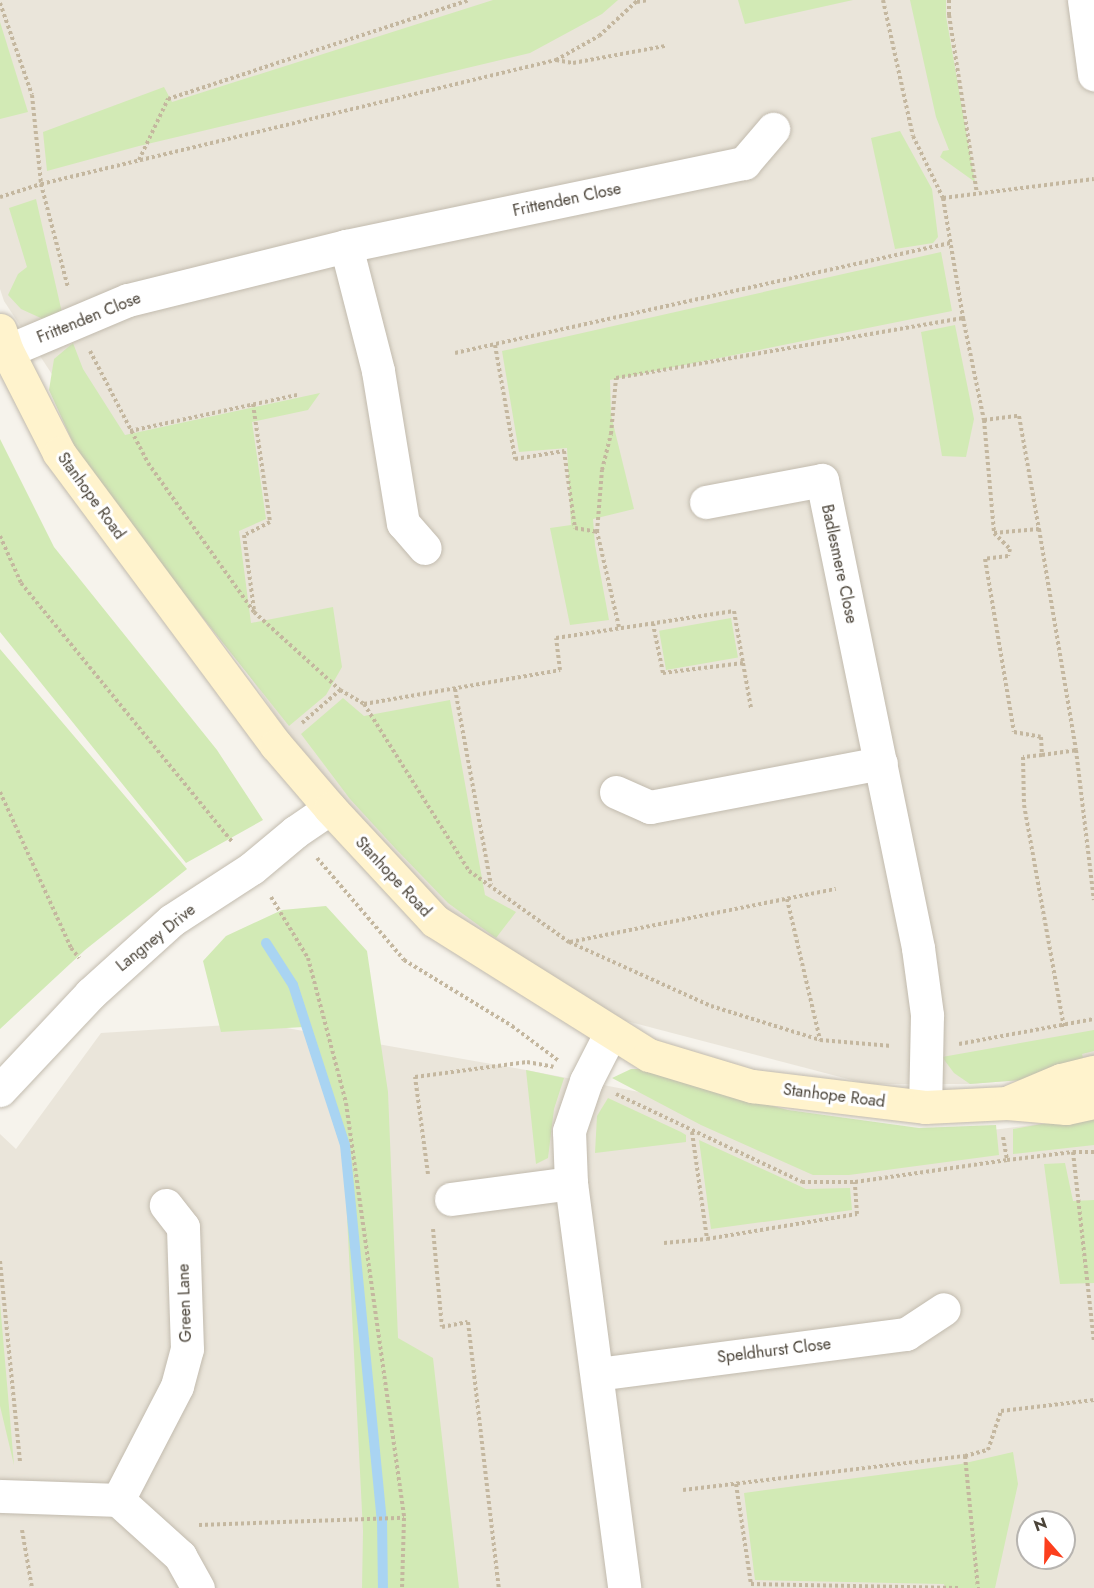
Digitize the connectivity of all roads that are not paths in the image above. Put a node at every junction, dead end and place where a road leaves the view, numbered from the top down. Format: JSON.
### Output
{"nodes":[{"id":1,"x":1084,"y":0,"type":"edge"},
{"id":2,"x":1094,"y":74,"type":"edge"},
{"id":3,"x":773,"y":129,"type":"dead end"},
{"id":4,"x":346,"y":246,"type":"junction"},
{"id":5,"x":4,"y":340,"type":"edge"},
{"id":6,"x":706,"y":502,"type":"dead end"},
{"id":7,"x":425,"y":548,"type":"dead end"},
{"id":8,"x":881,"y":764,"type":"junction"},
{"id":9,"x":616,"y":792,"type":"dead end"},
{"id":10,"x":330,"y":808,"type":"junction"},
{"id":11,"x":611,"y":1032,"type":"junction"},
{"id":12,"x":1094,"y":1072,"type":"edge"},
{"id":13,"x":0,"y":1090,"type":"edge"},
{"id":14,"x":1094,"y":1102,"type":"edge"},
{"id":15,"x":1006,"y":1103,"type":"junction"},
{"id":16,"x":925,"y":1107,"type":"junction"},
{"id":17,"x":570,"y":1183,"type":"junction"},
{"id":18,"x":437,"y":1200,"type":"road end"},
{"id":19,"x":166,"y":1205,"type":"dead end"},
{"id":20,"x":944,"y":1309,"type":"dead end"},
{"id":21,"x":597,"y":1374,"type":"junction"},
{"id":22,"x":9,"y":1496,"type":"edge"},
{"id":23,"x":118,"y":1500,"type":"junction"},
{"id":24,"x":198,"y":1588,"type":"edge"},
{"id":25,"x":624,"y":1588,"type":"edge"}],
"edges":[{"from":1,"to":2,"type":"street"},
{"from":3,"to":4,"type":"street","name":"Frittenden Close"},
{"from":4,"to":5,"type":"street","name":"Frittenden Close"},
{"from":4,"to":7,"type":"street"},
{"from":5,"to":10,"type":"street","name":"Stanhope Road"},
{"from":6,"to":8,"type":"street","name":"Badlesmere Close"},
{"from":8,"to":9,"type":"street"},
{"from":8,"to":16,"type":"street","name":"Badlesmere Close"},
{"from":10,"to":11,"type":"street","name":"Stanhope Road"},
{"from":10,"to":13,"type":"street","name":"Langney Drive"},
{"from":11,"to":16,"type":"street","name":"Stanhope Road"},
{"from":11,"to":17,"type":"street"},
{"from":12,"to":15,"type":"street","name":"Stanhope Road"},
{"from":14,"to":15,"type":"street","name":"Stanhope Road"},
{"from":15,"to":16,"type":"street","name":"Stanhope Road"},
{"from":17,"to":18,"type":"street"},
{"from":17,"to":21,"type":"street"},
{"from":19,"to":23,"type":"street","name":"Green Lane"},
{"from":20,"to":21,"type":"street","name":"Speldhurst Close"},
{"from":21,"to":25,"type":"street"},
{"from":22,"to":23,"type":"street"},
{"from":23,"to":24,"type":"street"}]}
